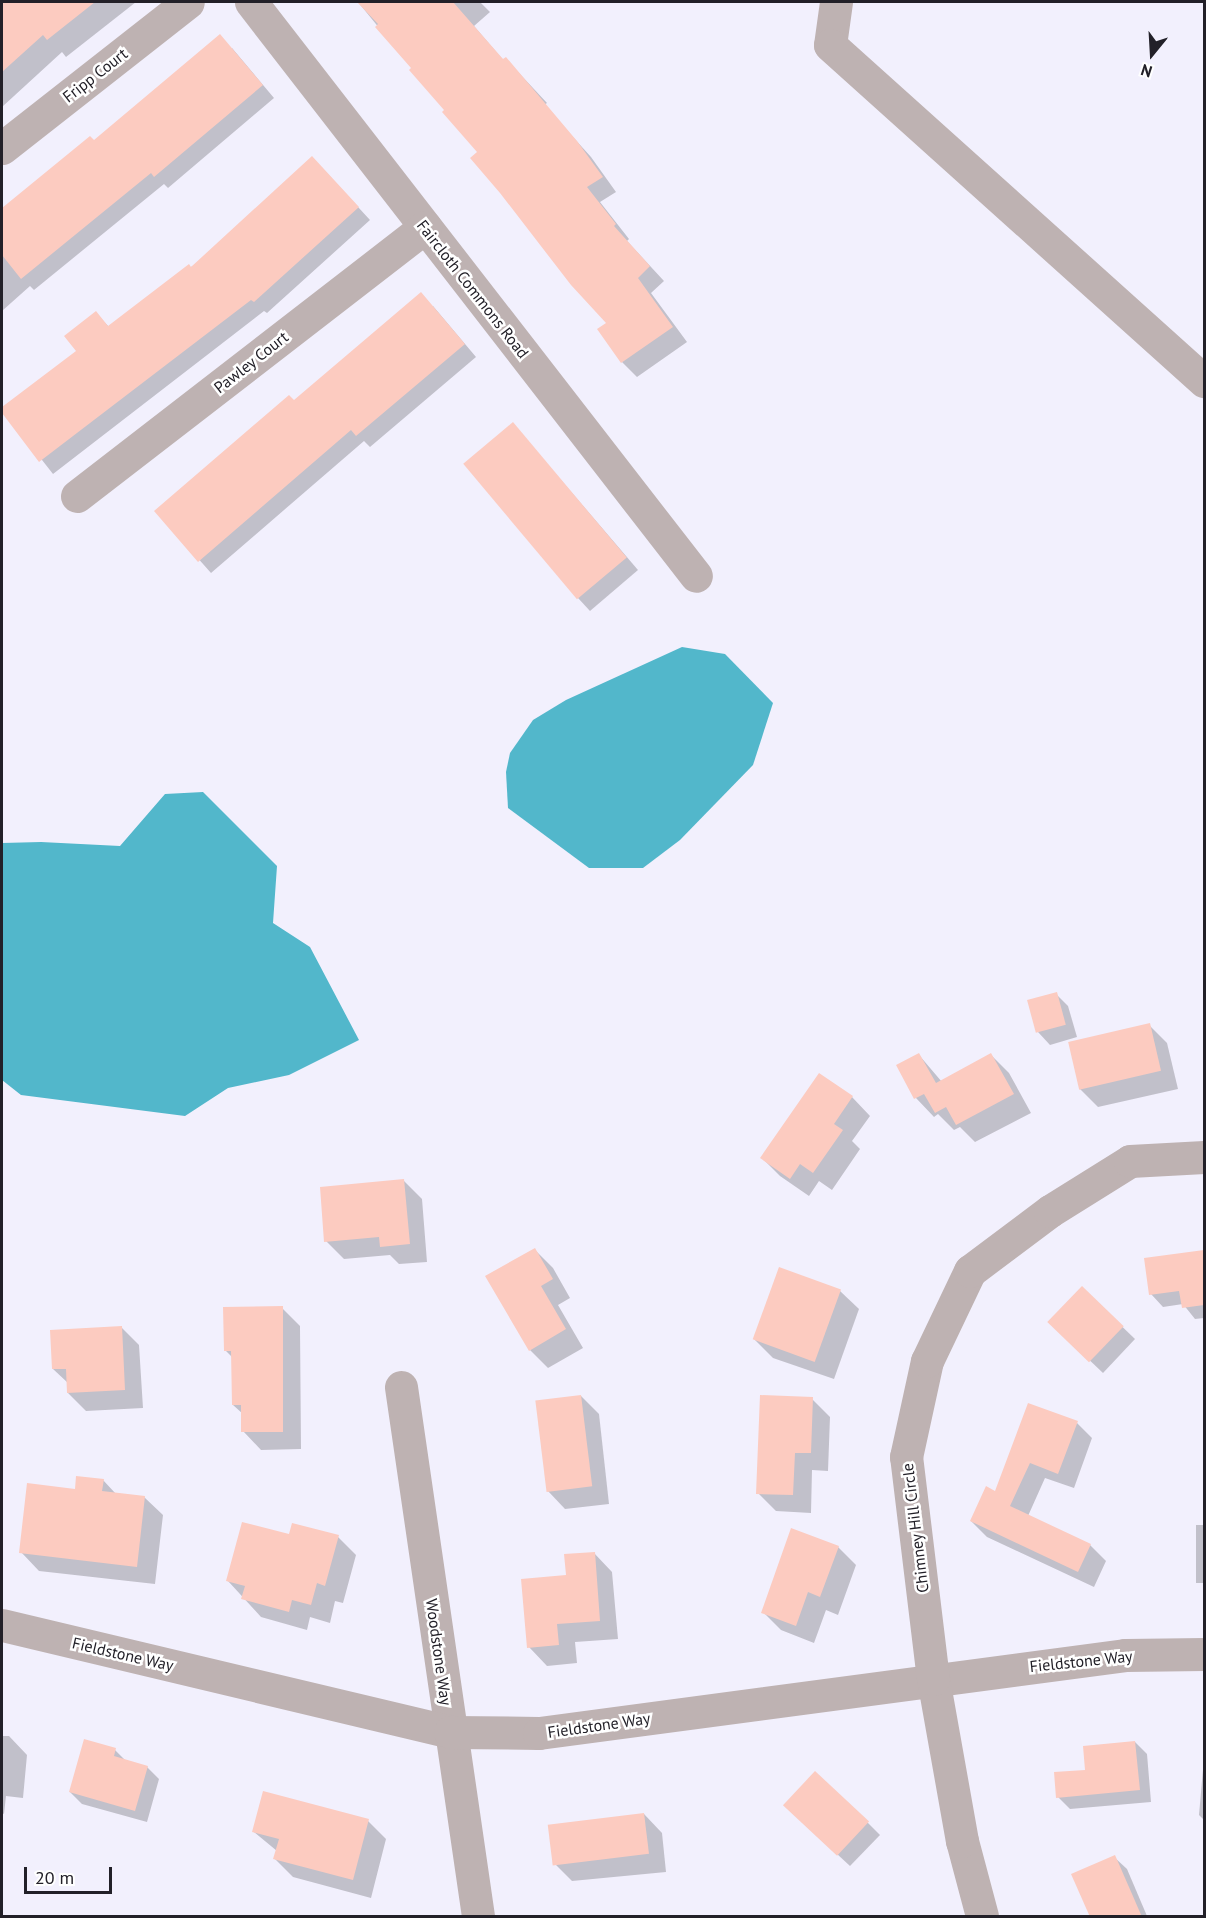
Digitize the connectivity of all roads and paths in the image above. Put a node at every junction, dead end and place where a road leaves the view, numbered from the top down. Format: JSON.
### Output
{"nodes":[{"id":1,"x":188,"y":2,"type":"edge"},
{"id":2,"x":251,"y":2,"type":"edge"},
{"id":3,"x":836,"y":2,"type":"edge"},
{"id":4,"x":2,"y":148,"type":"edge"},
{"id":5,"x":425,"y":227,"type":"junction"},
{"id":6,"x":1204,"y":382,"type":"edge"},
{"id":7,"x":77,"y":496,"type":"dead end"},
{"id":8,"x":696,"y":576,"type":"dead end"},
{"id":9,"x":1204,"y":1157,"type":"edge"},
{"id":10,"x":402,"y":1387,"type":"dead end"},
{"id":11,"x":2,"y":1625,"type":"edge"},
{"id":12,"x":1204,"y":1654,"type":"edge"},
{"id":13,"x":933,"y":1679,"type":"junction"},
{"id":14,"x":450,"y":1732,"type":"junction"},
{"id":15,"x":478,"y":1917,"type":"edge"},
{"id":16,"x":982,"y":1917,"type":"edge"}],
"edges":[{"from":1,"to":4,"type":"street","name":"Fripp Court"},
{"from":2,"to":5,"type":"street","name":"Faircloth Commons Road"},
{"from":3,"to":6,"type":"street"},
{"from":5,"to":7,"type":"street","name":"Pawley Court"},
{"from":5,"to":8,"type":"street","name":"Faircloth Commons Road"},
{"from":9,"to":13,"type":"street","name":"Chimney Hill Circle"},
{"from":10,"to":14,"type":"street","name":"Woodstone Way"},
{"from":11,"to":14,"type":"street","name":"Fieldstone Way"},
{"from":12,"to":13,"type":"street","name":"Fieldstone Way"},
{"from":13,"to":14,"type":"street","name":"Fieldstone Way"},
{"from":13,"to":16,"type":"street","name":"Chimney Hill Circle"},
{"from":14,"to":15,"type":"street","name":"Woodstone Way"}]}
